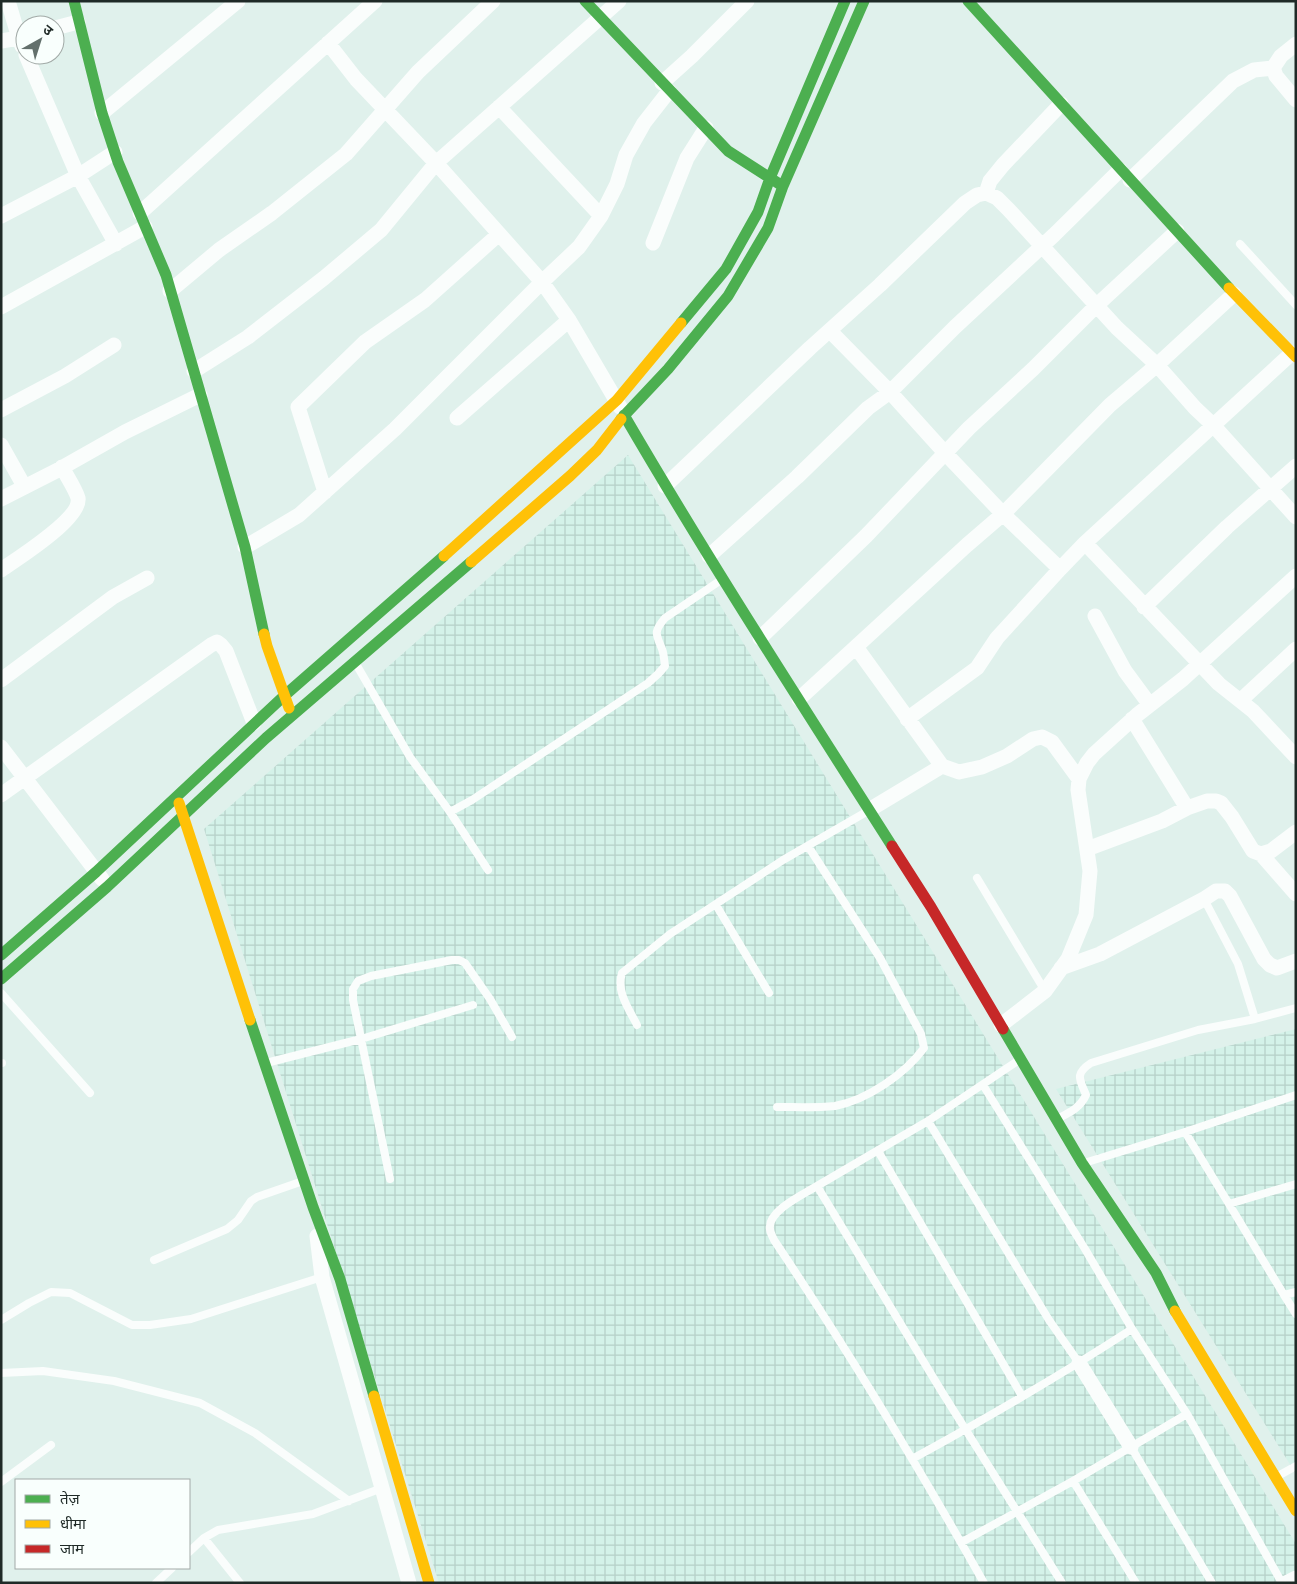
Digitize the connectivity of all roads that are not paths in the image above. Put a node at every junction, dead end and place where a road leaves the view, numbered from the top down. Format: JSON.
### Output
{"nodes":[{"id":1,"x":8,"y":1,"type":"edge"},
{"id":2,"x":74,"y":1,"type":"edge"},
{"id":3,"x":238,"y":1,"type":"edge"},
{"id":4,"x":375,"y":1,"type":"edge"},
{"id":5,"x":493,"y":1,"type":"edge"},
{"id":6,"x":585,"y":1,"type":"edge"},
{"id":7,"x":619,"y":1,"type":"edge"},
{"id":8,"x":747,"y":1,"type":"edge"},
{"id":9,"x":845,"y":1,"type":"edge"},
{"id":10,"x":864,"y":1,"type":"edge"},
{"id":11,"x":968,"y":1,"type":"edge"},
{"id":12,"x":600,"y":17,"type":"junction"},
{"id":13,"x":15,"y":20,"type":"edge"},
{"id":14,"x":78,"y":22,"type":"junction"},
{"id":15,"x":65,"y":25,"type":"edge"},
{"id":16,"x":15,"y":39,"type":"edge"},
{"id":17,"x":1,"y":41,"type":"edge"},
{"id":18,"x":328,"y":43,"type":"junction"},
{"id":19,"x":1296,"y":44,"type":"edge"},
{"id":20,"x":30,"y":65,"type":"edge"},
{"id":21,"x":1273,"y":68,"type":"junction"},
{"id":22,"x":666,"y":87,"type":"junction"},
{"id":23,"x":1296,"y":100,"type":"edge"},
{"id":24,"x":1061,"y":104,"type":"junction"},
{"id":25,"x":499,"y":107,"type":"junction"},
{"id":26,"x":385,"y":109,"type":"junction"},
{"id":27,"x":102,"y":113,"type":"junction"},
{"id":28,"x":706,"y":128,"type":"junction"},
{"id":29,"x":115,"y":152,"type":"junction"},
{"id":30,"x":436,"y":163,"type":"junction"},
{"id":31,"x":1125,"y":175,"type":"junction"},
{"id":32,"x":78,"y":176,"type":"junction"},
{"id":33,"x":770,"y":178,"type":"junction"},
{"id":34,"x":783,"y":186,"type":"junction"},
{"id":35,"x":986,"y":193,"type":"junction"},
{"id":36,"x":1,"y":216,"type":"edge"},
{"id":37,"x":601,"y":216,"type":"junction"},
{"id":38,"x":142,"y":220,"type":"junction"},
{"id":39,"x":1177,"y":232,"type":"junction"},
{"id":40,"x":499,"y":234,"type":"junction"},
{"id":41,"x":653,"y":243,"type":"dead end"},
{"id":42,"x":116,"y":244,"type":"junction"},
{"id":43,"x":1240,"y":244,"type":"dead end"},
{"id":44,"x":1042,"y":246,"type":"junction"},
{"id":45,"x":542,"y":282,"type":"junction"},
{"id":46,"x":170,"y":291,"type":"junction"},
{"id":47,"x":1234,"y":294,"type":"junction"},
{"id":48,"x":1097,"y":305,"type":"junction"},
{"id":49,"x":1296,"y":305,"type":"edge"},
{"id":50,"x":1,"y":307,"type":"edge"},
{"id":51,"x":569,"y":320,"type":"junction"},
{"id":52,"x":830,"y":331,"type":"junction"},
{"id":53,"x":114,"y":345,"type":"dead end"},
{"id":54,"x":1294,"y":355,"type":"edge"},
{"id":55,"x":1157,"y":365,"type":"junction"},
{"id":56,"x":194,"y":371,"type":"junction"},
{"id":57,"x":890,"y":392,"type":"junction"},
{"id":58,"x":200,"y":395,"type":"junction"},
{"id":59,"x":617,"y":400,"type":"junction"},
{"id":60,"x":1,"y":410,"type":"edge"},
{"id":61,"x":624,"y":415,"type":"junction"},
{"id":62,"x":457,"y":418,"type":"dead end"},
{"id":63,"x":1213,"y":425,"type":"junction"},
{"id":64,"x":1,"y":445,"type":"edge"},
{"id":65,"x":946,"y":454,"type":"junction"},
{"id":66,"x":1296,"y":466,"type":"edge"},
{"id":67,"x":62,"y":467,"type":"junction"},
{"id":68,"x":24,"y":486,"type":"junction"},
{"id":69,"x":665,"y":486,"type":"junction"},
{"id":70,"x":1270,"y":490,"type":"junction"},
{"id":71,"x":325,"y":492,"type":"junction"},
{"id":72,"x":1,"y":499,"type":"edge"},
{"id":73,"x":1003,"y":514,"type":"junction"},
{"id":74,"x":1296,"y":518,"type":"edge"},
{"id":75,"x":1085,"y":543,"type":"junction"},
{"id":76,"x":245,"y":547,"type":"junction"},
{"id":77,"x":709,"y":556,"type":"junction"},
{"id":78,"x":1060,"y":569,"type":"junction"},
{"id":79,"x":1,"y":570,"type":"edge"},
{"id":80,"x":1296,"y":576,"type":"edge"},
{"id":81,"x":147,"y":578,"type":"dead end"},
{"id":82,"x":723,"y":579,"type":"junction"},
{"id":83,"x":1144,"y":607,"type":"junction"},
{"id":84,"x":1095,"y":616,"type":"dead end"},
{"id":85,"x":760,"y":638,"type":"junction"},
{"id":86,"x":856,"y":647,"type":"junction"},
{"id":87,"x":1295,"y":651,"type":"edge"},
{"id":88,"x":355,"y":662,"type":"junction"},
{"id":89,"x":1200,"y":664,"type":"junction"},
{"id":90,"x":1,"y":680,"type":"edge"},
{"id":91,"x":284,"y":696,"type":"junction"},
{"id":92,"x":799,"y":699,"type":"junction"},
{"id":93,"x":1241,"y":700,"type":"junction"},
{"id":94,"x":1150,"y":705,"type":"junction"},
{"id":95,"x":292,"y":715,"type":"junction"},
{"id":96,"x":907,"y":719,"type":"junction"},
{"id":97,"x":1132,"y":719,"type":"junction"},
{"id":98,"x":254,"y":723,"type":"junction"},
{"id":99,"x":1,"y":747,"type":"edge"},
{"id":100,"x":1296,"y":757,"type":"edge"},
{"id":101,"x":942,"y":766,"type":"junction"},
{"id":102,"x":25,"y":778,"type":"junction"},
{"id":103,"x":1079,"y":779,"type":"junction"},
{"id":104,"x":1,"y":795,"type":"edge"},
{"id":105,"x":176,"y":796,"type":"junction"},
{"id":106,"x":1188,"y":808,"type":"junction"},
{"id":107,"x":870,"y":810,"type":"junction"},
{"id":108,"x":450,"y":812,"type":"junction"},
{"id":109,"x":182,"y":815,"type":"junction"},
{"id":110,"x":1296,"y":832,"type":"edge"},
{"id":111,"x":808,"y":846,"type":"junction"},
{"id":112,"x":1087,"y":849,"type":"junction"},
{"id":113,"x":1261,"y":854,"type":"junction"},
{"id":114,"x":488,"y":870,"type":"dead end"},
{"id":115,"x":96,"y":872,"type":"junction"},
{"id":116,"x":977,"y":878,"type":"dead end"},
{"id":117,"x":107,"y":887,"type":"junction"},
{"id":118,"x":1296,"y":894,"type":"edge"},
{"id":119,"x":1204,"y":899,"type":"junction"},
{"id":120,"x":716,"y":905,"type":"junction"},
{"id":121,"x":1,"y":955,"type":"edge"},
{"id":122,"x":1296,"y":961,"type":"edge"},
{"id":123,"x":1061,"y":968,"type":"junction"},
{"id":124,"x":1,"y":979,"type":"edge"},
{"id":125,"x":1044,"y":991,"type":"junction"},
{"id":126,"x":1,"y":993,"type":"edge"},
{"id":127,"x":769,"y":993,"type":"dead end"},
{"id":128,"x":473,"y":1005,"type":"dead end"},
{"id":129,"x":1296,"y":1008,"type":"edge"},
{"id":130,"x":1255,"y":1019,"type":"junction"},
{"id":131,"x":1000,"y":1024,"type":"junction"},
{"id":132,"x":638,"y":1026,"type":"dead end"},
{"id":133,"x":512,"y":1036,"type":"dead end"},
{"id":134,"x":361,"y":1039,"type":"junction"},
{"id":135,"x":1021,"y":1059,"type":"junction"},
{"id":136,"x":264,"y":1063,"type":"junction"},
{"id":137,"x":983,"y":1085,"type":"junction"},
{"id":138,"x":90,"y":1093,"type":"dead end"},
{"id":139,"x":1296,"y":1094,"type":"edge"},
{"id":140,"x":777,"y":1107,"type":"dead end"},
{"id":141,"x":1057,"y":1118,"type":"junction"},
{"id":142,"x":928,"y":1121,"type":"junction"},
{"id":143,"x":1185,"y":1132,"type":"junction"},
{"id":144,"x":878,"y":1151,"type":"junction"},
{"id":145,"x":1082,"y":1164,"type":"junction"},
{"id":146,"x":390,"y":1179,"type":"dead end"},
{"id":147,"x":305,"y":1181,"type":"junction"},
{"id":148,"x":1296,"y":1184,"type":"edge"},
{"id":149,"x":817,"y":1186,"type":"junction"},
{"id":150,"x":1229,"y":1204,"type":"junction"},
{"id":151,"x":313,"y":1207,"type":"junction"},
{"id":152,"x":154,"y":1260,"type":"dead end"},
{"id":153,"x":322,"y":1277,"type":"junction"},
{"id":154,"x":1296,"y":1292,"type":"edge"},
{"id":155,"x":1284,"y":1295,"type":"junction"},
{"id":156,"x":1296,"y":1314,"type":"edge"},
{"id":157,"x":1,"y":1320,"type":"edge"},
{"id":158,"x":1132,"y":1329,"type":"junction"},
{"id":159,"x":1079,"y":1364,"type":"junction"},
{"id":160,"x":1,"y":1373,"type":"edge"},
{"id":161,"x":1022,"y":1396,"type":"junction"},
{"id":162,"x":1187,"y":1414,"type":"junction"},
{"id":163,"x":966,"y":1430,"type":"junction"},
{"id":164,"x":51,"y":1445,"type":"dead end"},
{"id":165,"x":1131,"y":1447,"type":"junction"},
{"id":166,"x":912,"y":1458,"type":"junction"},
{"id":167,"x":1296,"y":1466,"type":"edge"},
{"id":168,"x":1275,"y":1477,"type":"junction"},
{"id":169,"x":1073,"y":1481,"type":"junction"},
{"id":170,"x":1,"y":1482,"type":"edge"},
{"id":171,"x":382,"y":1488,"type":"junction"},
{"id":172,"x":349,"y":1500,"type":"junction"},
{"id":173,"x":1296,"y":1511,"type":"edge"},
{"id":174,"x":1016,"y":1512,"type":"junction"},
{"id":175,"x":204,"y":1538,"type":"junction"},
{"id":176,"x":962,"y":1542,"type":"junction"},
{"id":177,"x":190,"y":1551,"type":"edge"},
{"id":178,"x":171,"y":1569,"type":"edge"},
{"id":179,"x":1296,"y":1578,"type":"edge"},
{"id":180,"x":156,"y":1583,"type":"edge"},
{"id":181,"x":240,"y":1583,"type":"edge"},
{"id":182,"x":409,"y":1583,"type":"edge"},
{"id":183,"x":429,"y":1583,"type":"edge"},
{"id":184,"x":984,"y":1583,"type":"edge"},
{"id":185,"x":1062,"y":1583,"type":"edge"},
{"id":186,"x":1136,"y":1583,"type":"edge"},
{"id":187,"x":1212,"y":1583,"type":"edge"},
{"id":188,"x":1284,"y":1583,"type":"edge"}],
"edges":[{"from":1,"to":13,"type":"street"},
{"from":2,"to":14,"type":"main road"},
{"from":3,"to":27,"type":"street"},
{"from":4,"to":18,"type":"street"},
{"from":5,"to":26,"type":"street"},
{"from":6,"to":12,"type":"main road"},
{"from":7,"to":12,"type":"street"},
{"from":8,"to":22,"type":"street"},
{"from":9,"to":33,"type":"main road"},
{"from":10,"to":34,"type":"main road"},
{"from":11,"to":24,"type":"main road"},
{"from":12,"to":22,"type":"main road"},
{"from":12,"to":25,"type":"street"},
{"from":14,"to":15,"type":"street"},
{"from":14,"to":27,"type":"main road"},
{"from":16,"to":17,"type":"street"},
{"from":18,"to":26,"type":"street"},
{"from":18,"to":38,"type":"street"},
{"from":19,"to":21,"type":"street"},
{"from":20,"to":32,"type":"street"},
{"from":21,"to":23,"type":"street"},
{"from":21,"to":31,"type":"street"},
{"from":22,"to":28,"type":"main road"},
{"from":22,"to":37,"type":"street"},
{"from":24,"to":31,"type":"main road"},
{"from":24,"to":35,"type":"street"},
{"from":25,"to":30,"type":"street"},
{"from":25,"to":37,"type":"street"},
{"from":26,"to":30,"type":"street"},
{"from":26,"to":46,"type":"street"},
{"from":27,"to":29,"type":"main road"},
{"from":28,"to":33,"type":"main road"},
{"from":28,"to":41,"type":"street"},
{"from":29,"to":32,"type":"street"},
{"from":29,"to":38,"type":"main road"},
{"from":30,"to":40,"type":"street"},
{"from":30,"to":56,"type":"street"},
{"from":31,"to":39,"type":"main road"},
{"from":31,"to":44,"type":"street"},
{"from":32,"to":36,"type":"street"},
{"from":32,"to":42,"type":"street"},
{"from":33,"to":34,"type":"main road"},
{"from":33,"to":59,"type":"main road"},
{"from":34,"to":61,"type":"main road"},
{"from":35,"to":44,"type":"street"},
{"from":35,"to":52,"type":"street"},
{"from":37,"to":45,"type":"street"},
{"from":38,"to":42,"type":"street"},
{"from":38,"to":46,"type":"main road"},
{"from":39,"to":47,"type":"main road"},
{"from":39,"to":48,"type":"street"},
{"from":40,"to":45,"type":"street"},
{"from":40,"to":71,"type":"street"},
{"from":42,"to":50,"type":"street"},
{"from":43,"to":49,"type":"lane"},
{"from":44,"to":48,"type":"street"},
{"from":44,"to":57,"type":"street"},
{"from":45,"to":51,"type":"street"},
{"from":45,"to":71,"type":"street"},
{"from":46,"to":56,"type":"main road"},
{"from":47,"to":54,"type":"main road"},
{"from":47,"to":55,"type":"street"},
{"from":48,"to":55,"type":"street"},
{"from":48,"to":65,"type":"street"},
{"from":51,"to":59,"type":"street"},
{"from":51,"to":62,"type":"street"},
{"from":52,"to":57,"type":"street"},
{"from":52,"to":69,"type":"street"},
{"from":53,"to":60,"type":"street"},
{"from":54,"to":63,"type":"street"},
{"from":55,"to":63,"type":"street"},
{"from":55,"to":73,"type":"street"},
{"from":56,"to":58,"type":"main road"},
{"from":57,"to":65,"type":"street"},
{"from":57,"to":77,"type":"street"},
{"from":58,"to":67,"type":"street"},
{"from":58,"to":76,"type":"main road"},
{"from":59,"to":61,"type":"street"},
{"from":59,"to":91,"type":"main road"},
{"from":61,"to":69,"type":"main road"},
{"from":61,"to":88,"type":"main road"},
{"from":63,"to":70,"type":"street"},
{"from":63,"to":75,"type":"street"},
{"from":64,"to":68,"type":"street"},
{"from":65,"to":73,"type":"street"},
{"from":65,"to":85,"type":"street"},
{"from":66,"to":70,"type":"street"},
{"from":67,"to":68,"type":"street"},
{"from":67,"to":79,"type":"street"},
{"from":68,"to":72,"type":"street"},
{"from":69,"to":77,"type":"main road"},
{"from":70,"to":74,"type":"street"},
{"from":70,"to":83,"type":"street"},
{"from":71,"to":76,"type":"street"},
{"from":73,"to":78,"type":"street"},
{"from":73,"to":86,"type":"street"},
{"from":75,"to":78,"type":"street"},
{"from":75,"to":83,"type":"street"},
{"from":76,"to":91,"type":"main road"},
{"from":77,"to":82,"type":"main road"},
{"from":78,"to":96,"type":"street"},
{"from":80,"to":89,"type":"street"},
{"from":81,"to":90,"type":"street"},
{"from":82,"to":85,"type":"main road"},
{"from":82,"to":108,"type":"lane"},
{"from":83,"to":89,"type":"street"},
{"from":84,"to":94,"type":"street"},
{"from":85,"to":92,"type":"main road"},
{"from":86,"to":92,"type":"street"},
{"from":86,"to":96,"type":"street"},
{"from":87,"to":93,"type":"street"},
{"from":88,"to":95,"type":"main road"},
{"from":88,"to":108,"type":"lane"},
{"from":89,"to":93,"type":"street"},
{"from":89,"to":94,"type":"street"},
{"from":91,"to":95,"type":"main road"},
{"from":91,"to":98,"type":"main road"},
{"from":92,"to":107,"type":"main road"},
{"from":93,"to":100,"type":"street"},
{"from":94,"to":97,"type":"street"},
{"from":95,"to":109,"type":"main road"},
{"from":96,"to":101,"type":"street"},
{"from":97,"to":103,"type":"street"},
{"from":97,"to":106,"type":"street"},
{"from":98,"to":102,"type":"street"},
{"from":98,"to":105,"type":"main road"},
{"from":99,"to":102,"type":"street"},
{"from":101,"to":103,"type":"street"},
{"from":101,"to":107,"type":"street"},
{"from":102,"to":104,"type":"street"},
{"from":102,"to":115,"type":"street"},
{"from":103,"to":112,"type":"street"},
{"from":105,"to":109,"type":"main road"},
{"from":105,"to":115,"type":"main road"},
{"from":106,"to":112,"type":"street"},
{"from":106,"to":113,"type":"street"},
{"from":107,"to":111,"type":"lane"},
{"from":107,"to":131,"type":"main road"},
{"from":108,"to":114,"type":"lane"},
{"from":109,"to":117,"type":"main road"},
{"from":109,"to":136,"type":"main road"},
{"from":110,"to":113,"type":"street"},
{"from":111,"to":120,"type":"lane"},
{"from":111,"to":140,"type":"lane"},
{"from":112,"to":123,"type":"street"},
{"from":113,"to":118,"type":"street"},
{"from":115,"to":117,"type":"street"},
{"from":115,"to":121,"type":"main road"},
{"from":116,"to":125,"type":"lane"},
{"from":117,"to":124,"type":"main road"},
{"from":119,"to":122,"type":"street"},
{"from":119,"to":123,"type":"street"},
{"from":119,"to":130,"type":"lane"},
{"from":120,"to":127,"type":"lane"},
{"from":120,"to":132,"type":"lane"},
{"from":123,"to":125,"type":"street"},
{"from":125,"to":131,"type":"street"},
{"from":126,"to":138,"type":"lane"},
{"from":128,"to":134,"type":"lane"},
{"from":129,"to":130,"type":"lane"},
{"from":130,"to":141,"type":"lane"},
{"from":131,"to":135,"type":"main road"},
{"from":133,"to":134,"type":"lane"},
{"from":134,"to":136,"type":"lane"},
{"from":134,"to":146,"type":"lane"},
{"from":135,"to":137,"type":"lane"},
{"from":135,"to":141,"type":"main road"},
{"from":136,"to":147,"type":"main road"},
{"from":137,"to":142,"type":"lane"},
{"from":137,"to":158,"type":"lane"},
{"from":139,"to":143,"type":"lane"},
{"from":141,"to":145,"type":"main road"},
{"from":142,"to":144,"type":"lane"},
{"from":142,"to":159,"type":"lane"},
{"from":143,"to":145,"type":"lane"},
{"from":143,"to":150,"type":"lane"},
{"from":144,"to":149,"type":"lane"},
{"from":144,"to":161,"type":"lane"},
{"from":145,"to":168,"type":"main road"},
{"from":147,"to":151,"type":"main road"},
{"from":147,"to":152,"type":"lane"},
{"from":148,"to":150,"type":"lane"},
{"from":149,"to":163,"type":"lane"},
{"from":149,"to":166,"type":"lane"},
{"from":150,"to":155,"type":"lane"},
{"from":151,"to":153,"type":"street"},
{"from":151,"to":183,"type":"main road"},
{"from":153,"to":157,"type":"lane"},
{"from":153,"to":171,"type":"street"},
{"from":154,"to":155,"type":"lane"},
{"from":155,"to":156,"type":"lane"},
{"from":158,"to":159,"type":"lane"},
{"from":158,"to":162,"type":"lane"},
{"from":159,"to":161,"type":"lane"},
{"from":159,"to":165,"type":"street"},
{"from":160,"to":172,"type":"lane"},
{"from":161,"to":163,"type":"lane"},
{"from":162,"to":165,"type":"lane"},
{"from":162,"to":188,"type":"lane"},
{"from":163,"to":166,"type":"lane"},
{"from":163,"to":174,"type":"lane"},
{"from":164,"to":170,"type":"lane"},
{"from":165,"to":169,"type":"lane"},
{"from":165,"to":187,"type":"lane"},
{"from":166,"to":176,"type":"lane"},
{"from":167,"to":168,"type":"lane"},
{"from":168,"to":173,"type":"main road"},
{"from":169,"to":174,"type":"lane"},
{"from":169,"to":186,"type":"lane"},
{"from":171,"to":172,"type":"lane"},
{"from":171,"to":182,"type":"street"},
{"from":172,"to":175,"type":"lane"},
{"from":174,"to":176,"type":"lane"},
{"from":174,"to":185,"type":"lane"},
{"from":175,"to":177,"type":"lane"},
{"from":175,"to":181,"type":"lane"},
{"from":176,"to":184,"type":"lane"},
{"from":178,"to":180,"type":"lane"},
{"from":179,"to":188,"type":"street"}]}
